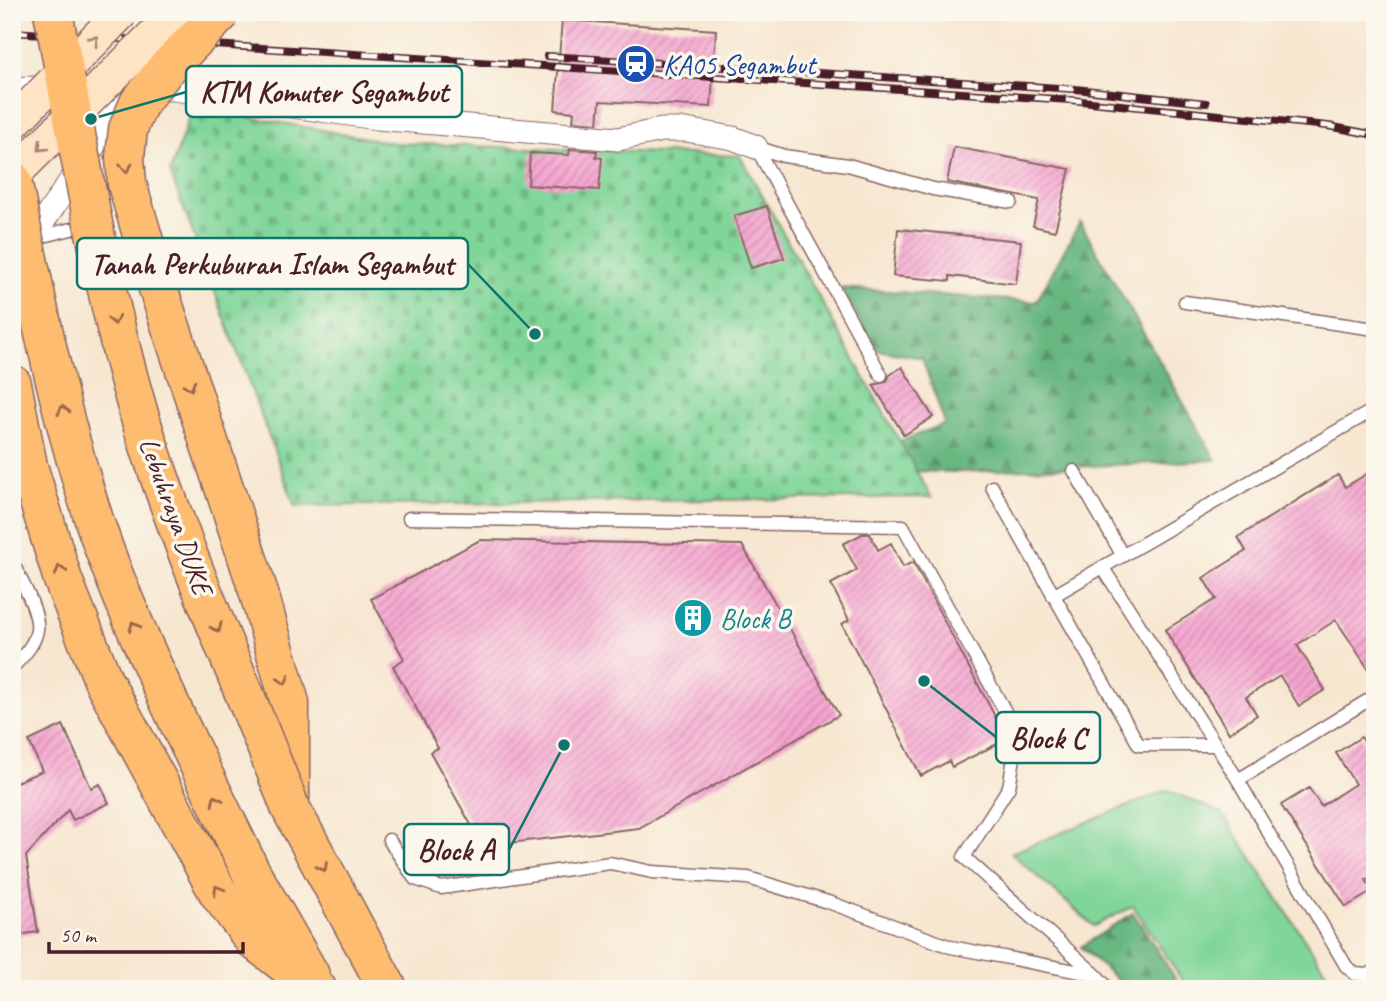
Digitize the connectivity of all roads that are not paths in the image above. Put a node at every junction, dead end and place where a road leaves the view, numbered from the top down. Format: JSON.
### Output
{"nodes":[{"id":1,"x":53,"y":12,"type":"edge"},
{"id":2,"x":122,"y":12,"type":"edge"},
{"id":3,"x":177,"y":12,"type":"edge"},
{"id":4,"x":222,"y":12,"type":"edge"},
{"id":5,"x":12,"y":89,"type":"edge"},
{"id":6,"x":125,"y":89,"type":"junction"},
{"id":7,"x":12,"y":124,"type":"edge"},
{"id":8,"x":757,"y":146,"type":"junction"},
{"id":9,"x":12,"y":178,"type":"edge"},
{"id":10,"x":1011,"y":202,"type":"dead end"},
{"id":11,"x":71,"y":229,"type":"dead end"},
{"id":12,"x":32,"y":239,"type":"junction"},
{"id":13,"x":12,"y":267,"type":"edge"},
{"id":14,"x":1185,"y":302,"type":"dead end"},
{"id":15,"x":1375,"y":329,"type":"edge"},
{"id":16,"x":881,"y":374,"type":"dead end"},
{"id":17,"x":12,"y":384,"type":"edge"},
{"id":18,"x":1375,"y":409,"type":"edge"},
{"id":19,"x":1074,"y":471,"type":"dead end"},
{"id":20,"x":992,"y":487,"type":"dead end"},
{"id":21,"x":409,"y":518,"type":"dead end"},
{"id":22,"x":1123,"y":556,"type":"junction"},
{"id":23,"x":12,"y":562,"type":"edge"},
{"id":24,"x":1103,"y":568,"type":"junction"},
{"id":25,"x":1054,"y":596,"type":"junction"},
{"id":26,"x":12,"y":668,"type":"edge"},
{"id":27,"x":1375,"y":696,"type":"edge"},
{"id":28,"x":1216,"y":745,"type":"junction"},
{"id":29,"x":1238,"y":780,"type":"junction"},
{"id":30,"x":290,"y":807,"type":"junction"},
{"id":31,"x":388,"y":840,"type":"dead end"},
{"id":32,"x":1375,"y":971,"type":"edge"},
{"id":33,"x":1096,"y":975,"type":"junction"},
{"id":34,"x":318,"y":989,"type":"edge"},
{"id":35,"x":388,"y":989,"type":"edge"},
{"id":36,"x":1109,"y":989,"type":"edge"}],
"edges":[{"from":1,"to":30,"type":"highway","name":"Lebuhraya DUKE","one_way":true,"bridge":true},
{"from":7,"to":2,"type":"main road","one_way":true,"bridge":true},
{"from":3,"to":9,"type":"main road","one_way":true,"bridge":true},
{"from":4,"to":30,"type":"highway","one_way":true,"bridge":true},
{"from":5,"to":6,"type":"street"},
{"from":6,"to":8,"type":"street"},
{"from":6,"to":12,"type":"street"},
{"from":8,"to":10,"type":"lane"},
{"from":8,"to":16,"type":"lane"},
{"from":34,"to":9,"type":"highway","one_way":true,"bridge":true},
{"from":11,"to":12,"type":"lane"},
{"from":12,"to":13,"type":"street"},
{"from":14,"to":15,"type":"lane"},
{"from":34,"to":17,"type":"highway","one_way":true},
{"from":18,"to":22,"type":"lane"},
{"from":19,"to":22,"type":"lane"},
{"from":20,"to":25,"type":"lane"},
{"from":21,"to":33,"type":"lane"},
{"from":22,"to":24,"type":"lane"},
{"from":23,"to":26,"type":"lane"},
{"from":24,"to":25,"type":"lane"},
{"from":24,"to":28,"type":"lane"},
{"from":25,"to":28,"type":"lane"},
{"from":27,"to":29,"type":"lane"},
{"from":28,"to":29,"type":"lane"},
{"from":29,"to":32,"type":"lane"},
{"from":30,"to":35,"type":"highway","name":"Lebuhraya DUKE","one_way":true},
{"from":31,"to":33,"type":"lane"},
{"from":33,"to":36,"type":"lane"}]}
